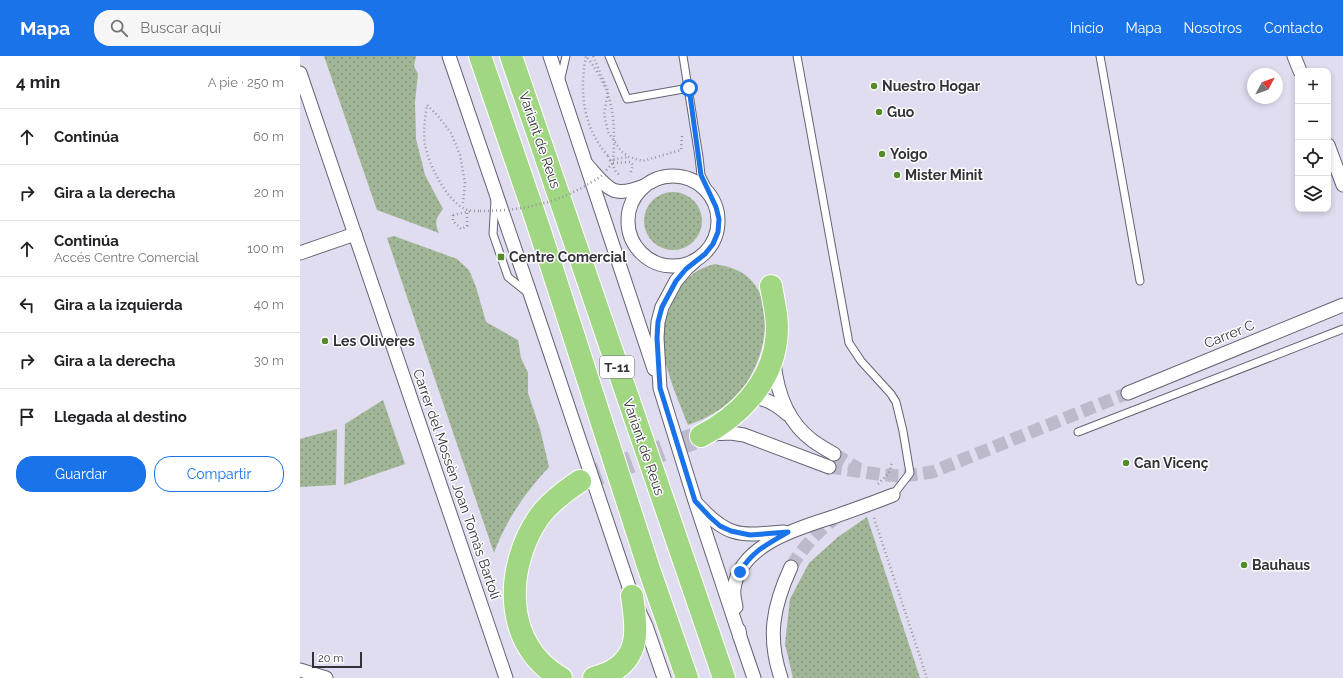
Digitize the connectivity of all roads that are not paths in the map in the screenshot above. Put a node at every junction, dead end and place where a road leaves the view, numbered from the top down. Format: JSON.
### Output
{"nodes":[{"id":1,"x":449,"y":56,"type":"edge"},
{"id":2,"x":480,"y":56,"type":"edge"},
{"id":3,"x":511,"y":56,"type":"edge"},
{"id":4,"x":550,"y":56,"type":"edge"},
{"id":5,"x":566,"y":56,"type":"edge"},
{"id":6,"x":609,"y":56,"type":"edge"},
{"id":7,"x":683,"y":56,"type":"edge"},
{"id":8,"x":797,"y":56,"type":"edge"},
{"id":9,"x":1100,"y":56,"type":"edge"},
{"id":10,"x":1294,"y":56,"type":"edge"},
{"id":11,"x":1299,"y":68,"type":"edge"},
{"id":12,"x":300,"y":74,"type":"edge"},
{"id":13,"x":560,"y":86,"type":"junction"},
{"id":14,"x":689,"y":88,"type":"junction"},
{"id":15,"x":1331,"y":153,"type":"edge"},
{"id":16,"x":584,"y":162,"type":"junction"},
{"id":17,"x":645,"y":185,"type":"junction"},
{"id":18,"x":1343,"y":185,"type":"edge"},
{"id":19,"x":711,"y":195,"type":"junction"},
{"id":20,"x":355,"y":234,"type":"junction"},
{"id":21,"x":300,"y":253,"type":"edge"},
{"id":22,"x":695,"y":261,"type":"junction"},
{"id":23,"x":1140,"y":281,"type":"dead end"},
{"id":24,"x":770,"y":286,"type":"dead end"},
{"id":25,"x":1343,"y":305,"type":"edge"},
{"id":26,"x":1343,"y":330,"type":"edge"},
{"id":27,"x":774,"y":355,"type":"junction"},
{"id":28,"x":660,"y":388,"type":"junction"},
{"id":29,"x":1128,"y":393,"type":"tunnel mouth"},
{"id":30,"x":749,"y":398,"type":"junction"},
{"id":31,"x":792,"y":418,"type":"junction"},
{"id":32,"x":1078,"y":432,"type":"dead end"},
{"id":33,"x":701,"y":436,"type":"joint"},
{"id":34,"x":834,"y":454,"type":"tunnel mouth"},
{"id":35,"x":829,"y":467,"type":"tunnel mouth"},
{"id":36,"x":580,"y":480,"type":"tunnel mouth"},
{"id":37,"x":893,"y":495,"type":"joint"},
{"id":38,"x":695,"y":501,"type":"junction"},
{"id":39,"x":788,"y":532,"type":"junction"},
{"id":40,"x":791,"y":567,"type":"tunnel mouth"},
{"id":41,"x":632,"y":596,"type":"junction"},
{"id":42,"x":740,"y":637,"type":"junction"},
{"id":43,"x":300,"y":670,"type":"edge"},
{"id":44,"x":556,"y":675,"type":"edge"},
{"id":45,"x":326,"y":678,"type":"edge"},
{"id":46,"x":506,"y":678,"type":"edge"},
{"id":47,"x":585,"y":678,"type":"edge"},
{"id":48,"x":594,"y":678,"type":"edge"},
{"id":49,"x":664,"y":678,"type":"edge"},
{"id":50,"x":687,"y":678,"type":"edge"},
{"id":51,"x":724,"y":678,"type":"edge"},
{"id":52,"x":754,"y":678,"type":"edge"},
{"id":53,"x":781,"y":678,"type":"edge"}],
"edges":[{"from":1,"to":41,"type":"street"},
{"from":2,"to":50,"type":"highway","number":"T-11"},
{"from":3,"to":51,"type":"highway","name":"Variant de Reus","number":"T-11"},
{"from":4,"to":13,"type":"street"},
{"from":5,"to":13,"type":"lane"},
{"from":6,"to":14,"type":"lane"},
{"from":7,"to":14,"type":"lane"},
{"from":8,"to":37,"type":"lane"},
{"from":9,"to":23,"type":"lane"},
{"from":10,"to":11,"type":"street"},
{"from":12,"to":20,"type":"street","name":"Carrer del Mossèn Joan Tomàs Bartolí"},
{"from":13,"to":16,"type":"street"},
{"from":14,"to":19,"type":"lane"},
{"from":15,"to":18,"type":"street"},
{"from":16,"to":17,"type":"street"},
{"from":16,"to":28,"type":"street"},
{"from":17,"to":19,"type":"street"},
{"from":17,"to":22,"type":"street"},
{"from":19,"to":22,"type":"street"},
{"from":20,"to":21,"type":"street"},
{"from":20,"to":46,"type":"street","name":"Carrer del Mossèn Joan Tomàs Bartolí"},
{"from":22,"to":28,"type":"street"},
{"from":24,"to":27,"type":"highway"},
{"from":25,"to":29,"type":"street","name":"Carrer C"},
{"from":26,"to":32,"type":"lane"},
{"from":27,"to":30,"type":"highway"},
{"from":27,"to":31,"type":"street"},
{"from":28,"to":38,"type":"street"},
{"from":30,"to":31,"type":"street"},
{"from":30,"to":33,"type":"highway"},
{"from":31,"to":34,"type":"street"},
{"from":33,"to":35,"type":"street"},
{"from":36,"to":44,"type":"highway"},
{"from":37,"to":39,"type":"street"},
{"from":38,"to":39,"type":"street"},
{"from":38,"to":42,"type":"street"},
{"from":39,"to":42,"type":"street"},
{"from":40,"to":53,"type":"street"},
{"from":41,"to":48,"type":"highway"},
{"from":41,"to":49,"type":"street"},
{"from":42,"to":52,"type":"street"},
{"from":43,"to":45,"type":"street"},
{"from":44,"to":47,"type":"highway"}]}
